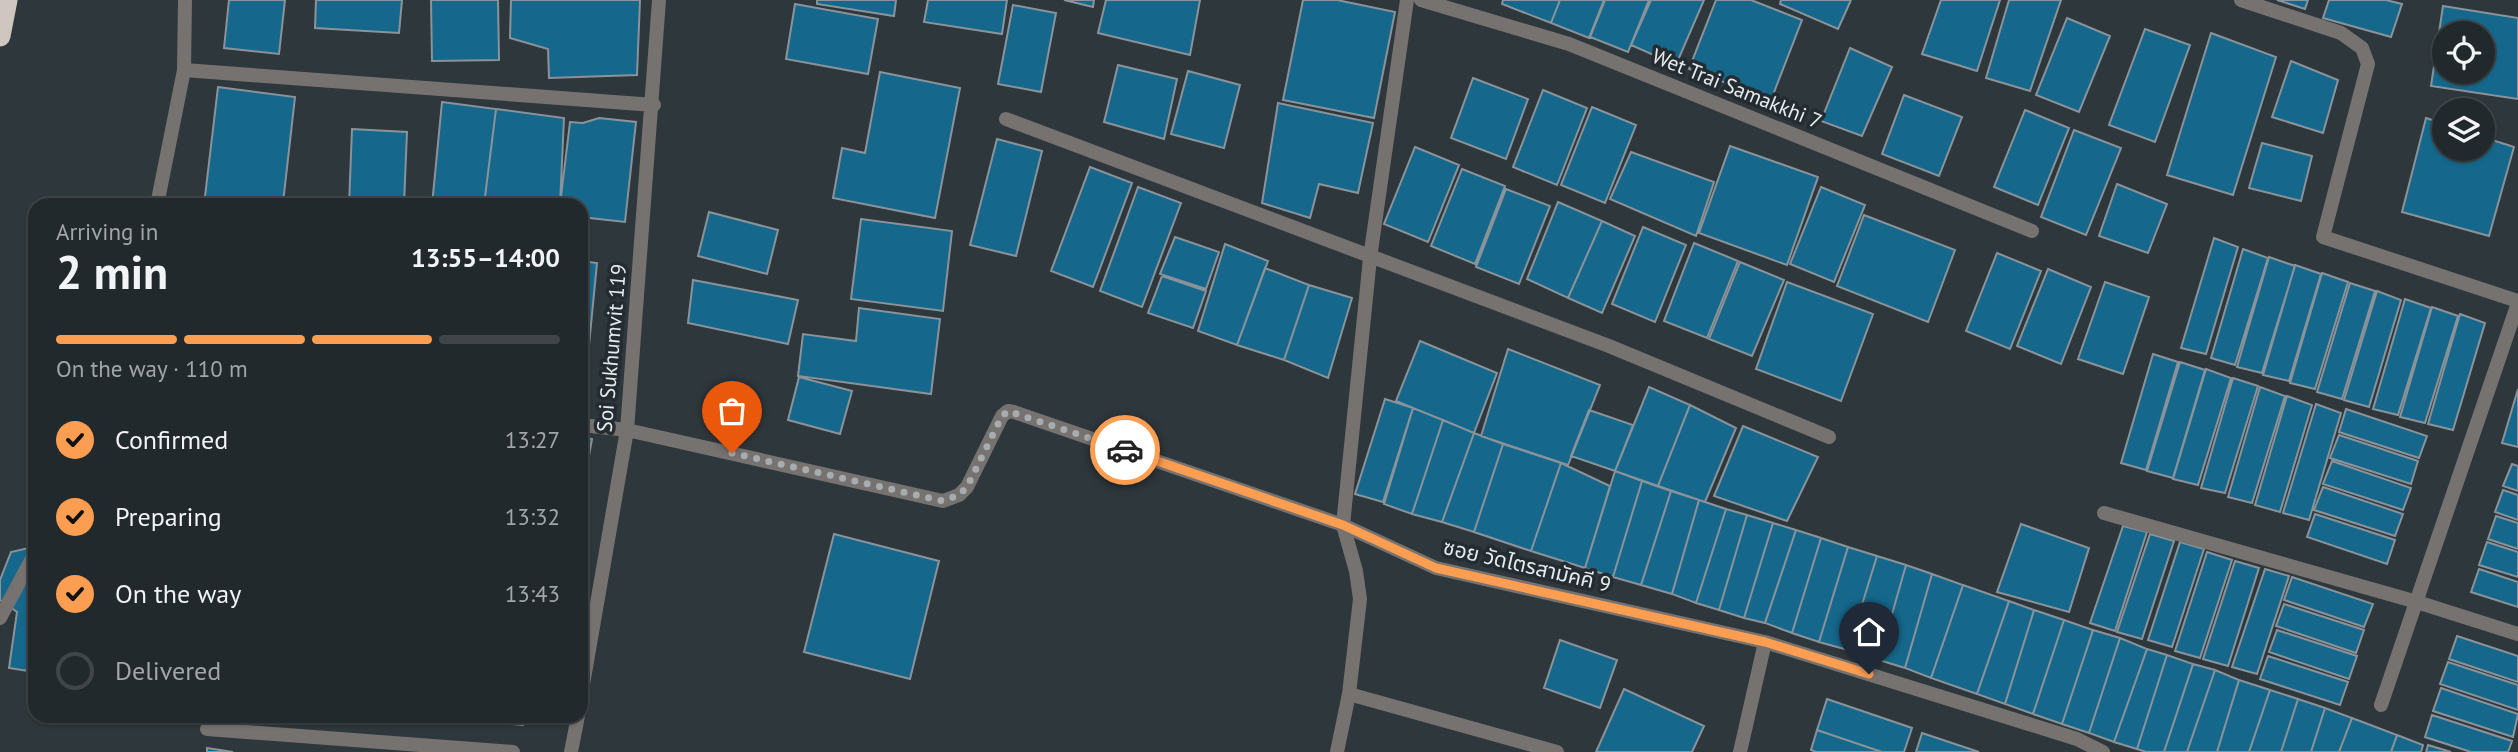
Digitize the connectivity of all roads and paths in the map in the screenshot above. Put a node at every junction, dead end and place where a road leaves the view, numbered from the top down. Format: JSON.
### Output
{"nodes":[{"id":1,"x":7,"y":0,"type":"edge"},
{"id":2,"x":185,"y":0,"type":"edge"},
{"id":3,"x":659,"y":0,"type":"edge"},
{"id":4,"x":1407,"y":0,"type":"edge"},
{"id":5,"x":1422,"y":0,"type":"edge"},
{"id":6,"x":2241,"y":0,"type":"edge"},
{"id":7,"x":0,"y":36,"type":"edge"},
{"id":8,"x":184,"y":70,"type":"junction"},
{"id":9,"x":654,"y":105,"type":"junction"},
{"id":10,"x":1006,"y":119,"type":"dead end"},
{"id":11,"x":158,"y":198,"type":"edge"},
{"id":12,"x":2032,"y":231,"type":"dead end"},
{"id":13,"x":1370,"y":258,"type":"junction"},
{"id":14,"x":2518,"y":302,"type":"edge"},
{"id":15,"x":588,"y":426,"type":"edge"},
{"id":16,"x":627,"y":430,"type":"junction"},
{"id":17,"x":1829,"y":437,"type":"dead end"},
{"id":18,"x":2104,"y":513,"type":"dead end"},
{"id":19,"x":1343,"y":525,"type":"junction"},
{"id":20,"x":28,"y":566,"type":"edge"},
{"id":21,"x":2417,"y":602,"type":"junction"},
{"id":22,"x":0,"y":618,"type":"edge"},
{"id":23,"x":2518,"y":634,"type":"edge"},
{"id":24,"x":1765,"y":642,"type":"junction"},
{"id":25,"x":588,"y":656,"type":"edge"},
{"id":26,"x":1349,"y":694,"type":"junction"},
{"id":27,"x":2381,"y":705,"type":"dead end"},
{"id":28,"x":577,"y":723,"type":"edge"},
{"id":29,"x":207,"y":729,"type":"dead end"},
{"id":30,"x":2075,"y":745,"type":"edge"},
{"id":31,"x":513,"y":752,"type":"edge"},
{"id":32,"x":571,"y":752,"type":"edge"},
{"id":33,"x":1337,"y":752,"type":"edge"},
{"id":34,"x":1557,"y":752,"type":"edge"},
{"id":35,"x":1740,"y":752,"type":"edge"},
{"id":36,"x":2103,"y":752,"type":"edge"}],
"edges":[{"from":1,"to":7,"type":"highway"},
{"from":2,"to":8,"type":"street"},
{"from":3,"to":9,"type":"street","name":"Soi Sukhumvit 119"},
{"from":4,"to":13,"type":"street"},
{"from":5,"to":12,"type":"street","name":"Wet Trai Samakkhi 7"},
{"from":6,"to":14,"type":"street"},
{"from":8,"to":9,"type":"street"},
{"from":8,"to":11,"type":"street"},
{"from":9,"to":16,"type":"street","name":"Soi Sukhumvit 119"},
{"from":10,"to":13,"type":"street"},
{"from":13,"to":17,"type":"street"},
{"from":13,"to":19,"type":"street"},
{"from":14,"to":21,"type":"street"},
{"from":15,"to":16,"type":"street","name":"ซอย วัดไตรสามัคคี 9"},
{"from":16,"to":19,"type":"street","name":"ซอย วัดไตรสามัคคี 9"},
{"from":16,"to":25,"type":"street","name":"Soi Sukhumvit 119"},
{"from":18,"to":21,"type":"street"},
{"from":19,"to":24,"type":"street","name":"ซอย วัดไตรสามัคคี 9"},
{"from":19,"to":26,"type":"street"},
{"from":20,"to":22,"type":"street"},
{"from":21,"to":23,"type":"street"},
{"from":21,"to":27,"type":"street"},
{"from":24,"to":30,"type":"street","name":"ซอย วัดไตรสามัคคี 9"},
{"from":24,"to":35,"type":"street"},
{"from":26,"to":33,"type":"street"},
{"from":26,"to":34,"type":"street"},
{"from":28,"to":32,"type":"street"},
{"from":29,"to":31,"type":"street"},
{"from":30,"to":36,"type":"street","name":"ซอย วัดไตรสามัคคี 9"}]}
